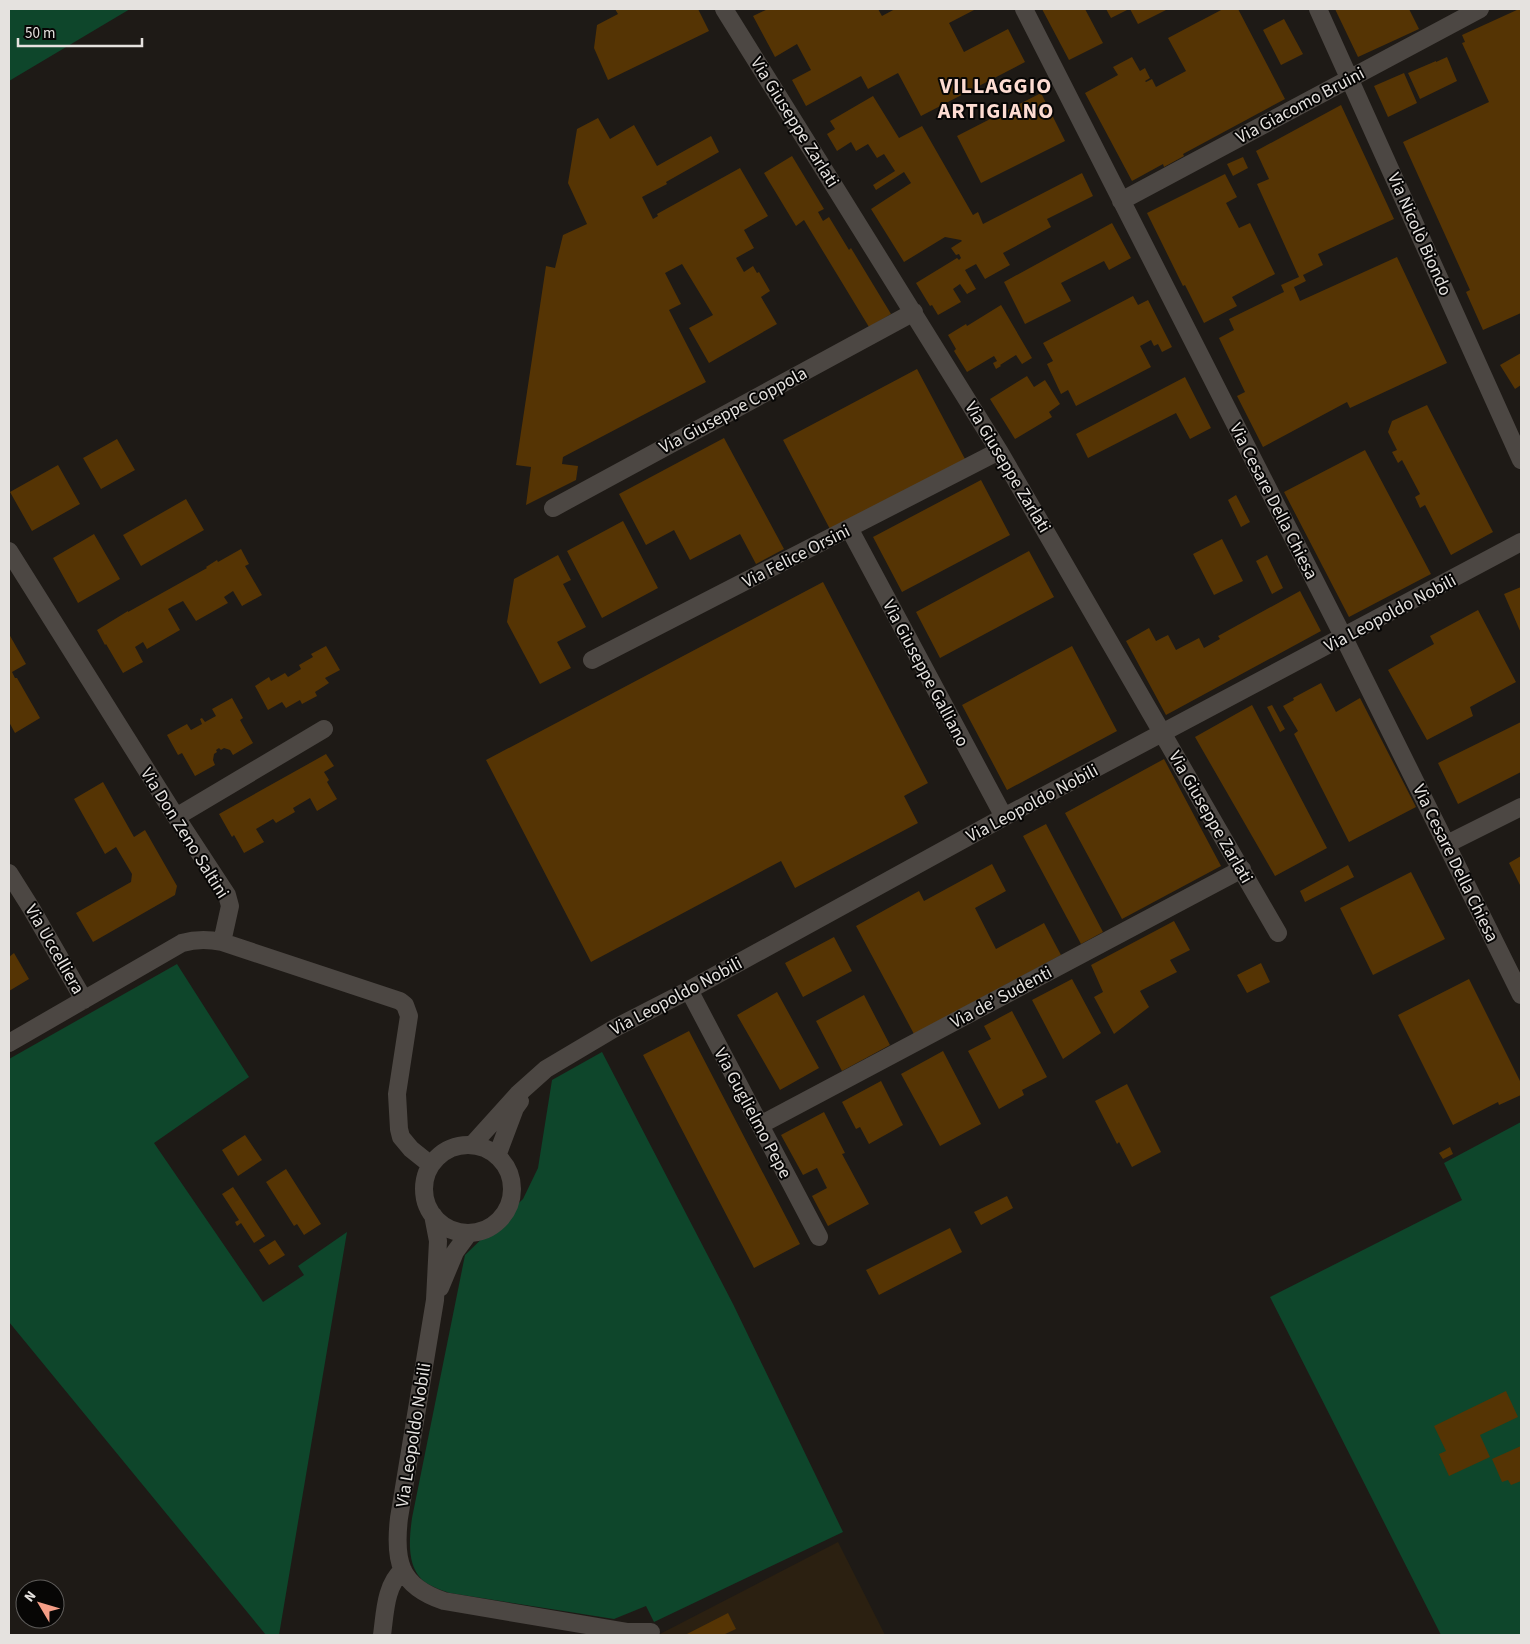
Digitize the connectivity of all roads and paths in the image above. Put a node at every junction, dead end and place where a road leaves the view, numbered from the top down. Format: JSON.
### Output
{"nodes":[{"id":1,"x":724,"y":9,"type":"edge"},
{"id":2,"x":1024,"y":9,"type":"edge"},
{"id":3,"x":1318,"y":9,"type":"edge"},
{"id":4,"x":1480,"y":9,"type":"edge"},
{"id":5,"x":1350,"y":79,"type":"junction"},
{"id":6,"x":1121,"y":201,"type":"junction"},
{"id":7,"x":914,"y":312,"type":"junction"},
{"id":8,"x":999,"y":451,"type":"junction"},
{"id":9,"x":1521,"y":460,"type":"edge"},
{"id":10,"x":553,"y":508,"type":"dead end"},
{"id":11,"x":849,"y":528,"type":"junction"},
{"id":12,"x":1521,"y":542,"type":"edge"},
{"id":13,"x":9,"y":552,"type":"edge"},
{"id":14,"x":1344,"y":638,"type":"junction"},
{"id":15,"x":592,"y":660,"type":"dead end"},
{"id":16,"x":324,"y":729,"type":"dead end"},
{"id":17,"x":1162,"y":734,"type":"junction"},
{"id":18,"x":1521,"y":806,"type":"edge"},
{"id":19,"x":176,"y":817,"type":"junction"},
{"id":20,"x":1004,"y":817,"type":"junction"},
{"id":21,"x":1447,"y":844,"type":"junction"},
{"id":22,"x":1242,"y":868,"type":"junction"},
{"id":23,"x":9,"y":873,"type":"edge"},
{"id":24,"x":1278,"y":933,"type":"dead end"},
{"id":25,"x":222,"y":942,"type":"junction"},
{"id":26,"x":689,"y":990,"type":"junction"},
{"id":27,"x":1521,"y":995,"type":"edge"},
{"id":28,"x":84,"y":1000,"type":"junction"},
{"id":29,"x":9,"y":1043,"type":"edge"},
{"id":30,"x":546,"y":1069,"type":"junction"},
{"id":31,"x":760,"y":1125,"type":"junction"},
{"id":32,"x":472,"y":1145,"type":"junction"},
{"id":33,"x":497,"y":1156,"type":"junction"},
{"id":34,"x":431,"y":1165,"type":"junction"},
{"id":35,"x":433,"y":1215,"type":"junction"},
{"id":36,"x":469,"y":1232,"type":"junction"},
{"id":37,"x":819,"y":1237,"type":"dead end"},
{"id":38,"x":435,"y":1300,"type":"junction"},
{"id":39,"x":403,"y":1570,"type":"junction"},
{"id":40,"x":651,"y":1632,"type":"dead end"},
{"id":41,"x":382,"y":1635,"type":"edge"}],
"edges":[{"from":1,"to":7,"type":"street","name":"Via Giuseppe Zarlati"},
{"from":2,"to":6,"type":"street","name":"Via Cesare Della Chiesa"},
{"from":3,"to":5,"type":"street","name":"Via Nicolò Biondo"},
{"from":4,"to":5,"type":"street","name":"Via Giacomo Bruini"},
{"from":5,"to":6,"type":"street","name":"Via Giacomo Bruini"},
{"from":5,"to":9,"type":"street","name":"Via Nicolò Biondo"},
{"from":6,"to":14,"type":"street","name":"Via Cesare Della Chiesa"},
{"from":7,"to":8,"type":"street","name":"Via Giuseppe Zarlati"},
{"from":7,"to":10,"type":"street","name":"Via Giuseppe Coppola"},
{"from":8,"to":11,"type":"street","name":"Via Felice Orsini"},
{"from":8,"to":17,"type":"street","name":"Via Giuseppe Zarlati"},
{"from":11,"to":15,"type":"street","name":"Via Felice Orsini"},
{"from":11,"to":20,"type":"street","name":"Via Giuseppe Galliano"},
{"from":12,"to":14,"type":"street","name":"Via Leopoldo Nobili"},
{"from":13,"to":19,"type":"street","name":"Via Don Zeno Saltini"},
{"from":14,"to":17,"type":"street","name":"Via Leopoldo Nobili"},
{"from":14,"to":21,"type":"street","name":"Via Cesare Della Chiesa"},
{"from":16,"to":19,"type":"street"},
{"from":17,"to":20,"type":"street","name":"Via Leopoldo Nobili"},
{"from":17,"to":22,"type":"street","name":"Via Giuseppe Zarlati"},
{"from":18,"to":21,"type":"street"},
{"from":19,"to":25,"type":"street","name":"Via Don Zeno Saltini"},
{"from":20,"to":26,"type":"street","name":"Via Leopoldo Nobili"},
{"from":21,"to":27,"type":"street","name":"Via Cesare Della Chiesa"},
{"from":22,"to":24,"type":"street","name":"Via Giuseppe Zarlati"},
{"from":22,"to":31,"type":"street","name":"Via de’ Sudenti"},
{"from":23,"to":28,"type":"street","name":"Via Uccelliera"},
{"from":25,"to":28,"type":"street"},
{"from":25,"to":34,"type":"street"},
{"from":26,"to":30,"type":"street","name":"Via Leopoldo Nobili"},
{"from":26,"to":31,"type":"street","name":"Via Guglielmo Pepe"},
{"from":28,"to":29,"type":"street"},
{"from":30,"to":32,"type":"street","name":"Via Leopoldo Nobili"},
{"from":30,"to":33,"type":"street","name":"Via Leopoldo Nobili"},
{"from":31,"to":37,"type":"street","name":"Via Guglielmo Pepe"},
{"from":32,"to":33,"type":"street"},
{"from":32,"to":34,"type":"street"},
{"from":33,"to":36,"type":"street"},
{"from":34,"to":35,"type":"street"},
{"from":35,"to":36,"type":"street"},
{"from":35,"to":38,"type":"street","name":"Via Leopoldo Nobili"},
{"from":36,"to":38,"type":"street","name":"Via Leopoldo Nobili"},
{"from":38,"to":39,"type":"street","name":"Via Leopoldo Nobili"},
{"from":39,"to":40,"type":"street","name":"Via Leopoldo Nobili"},
{"from":39,"to":41,"type":"street"}]}
